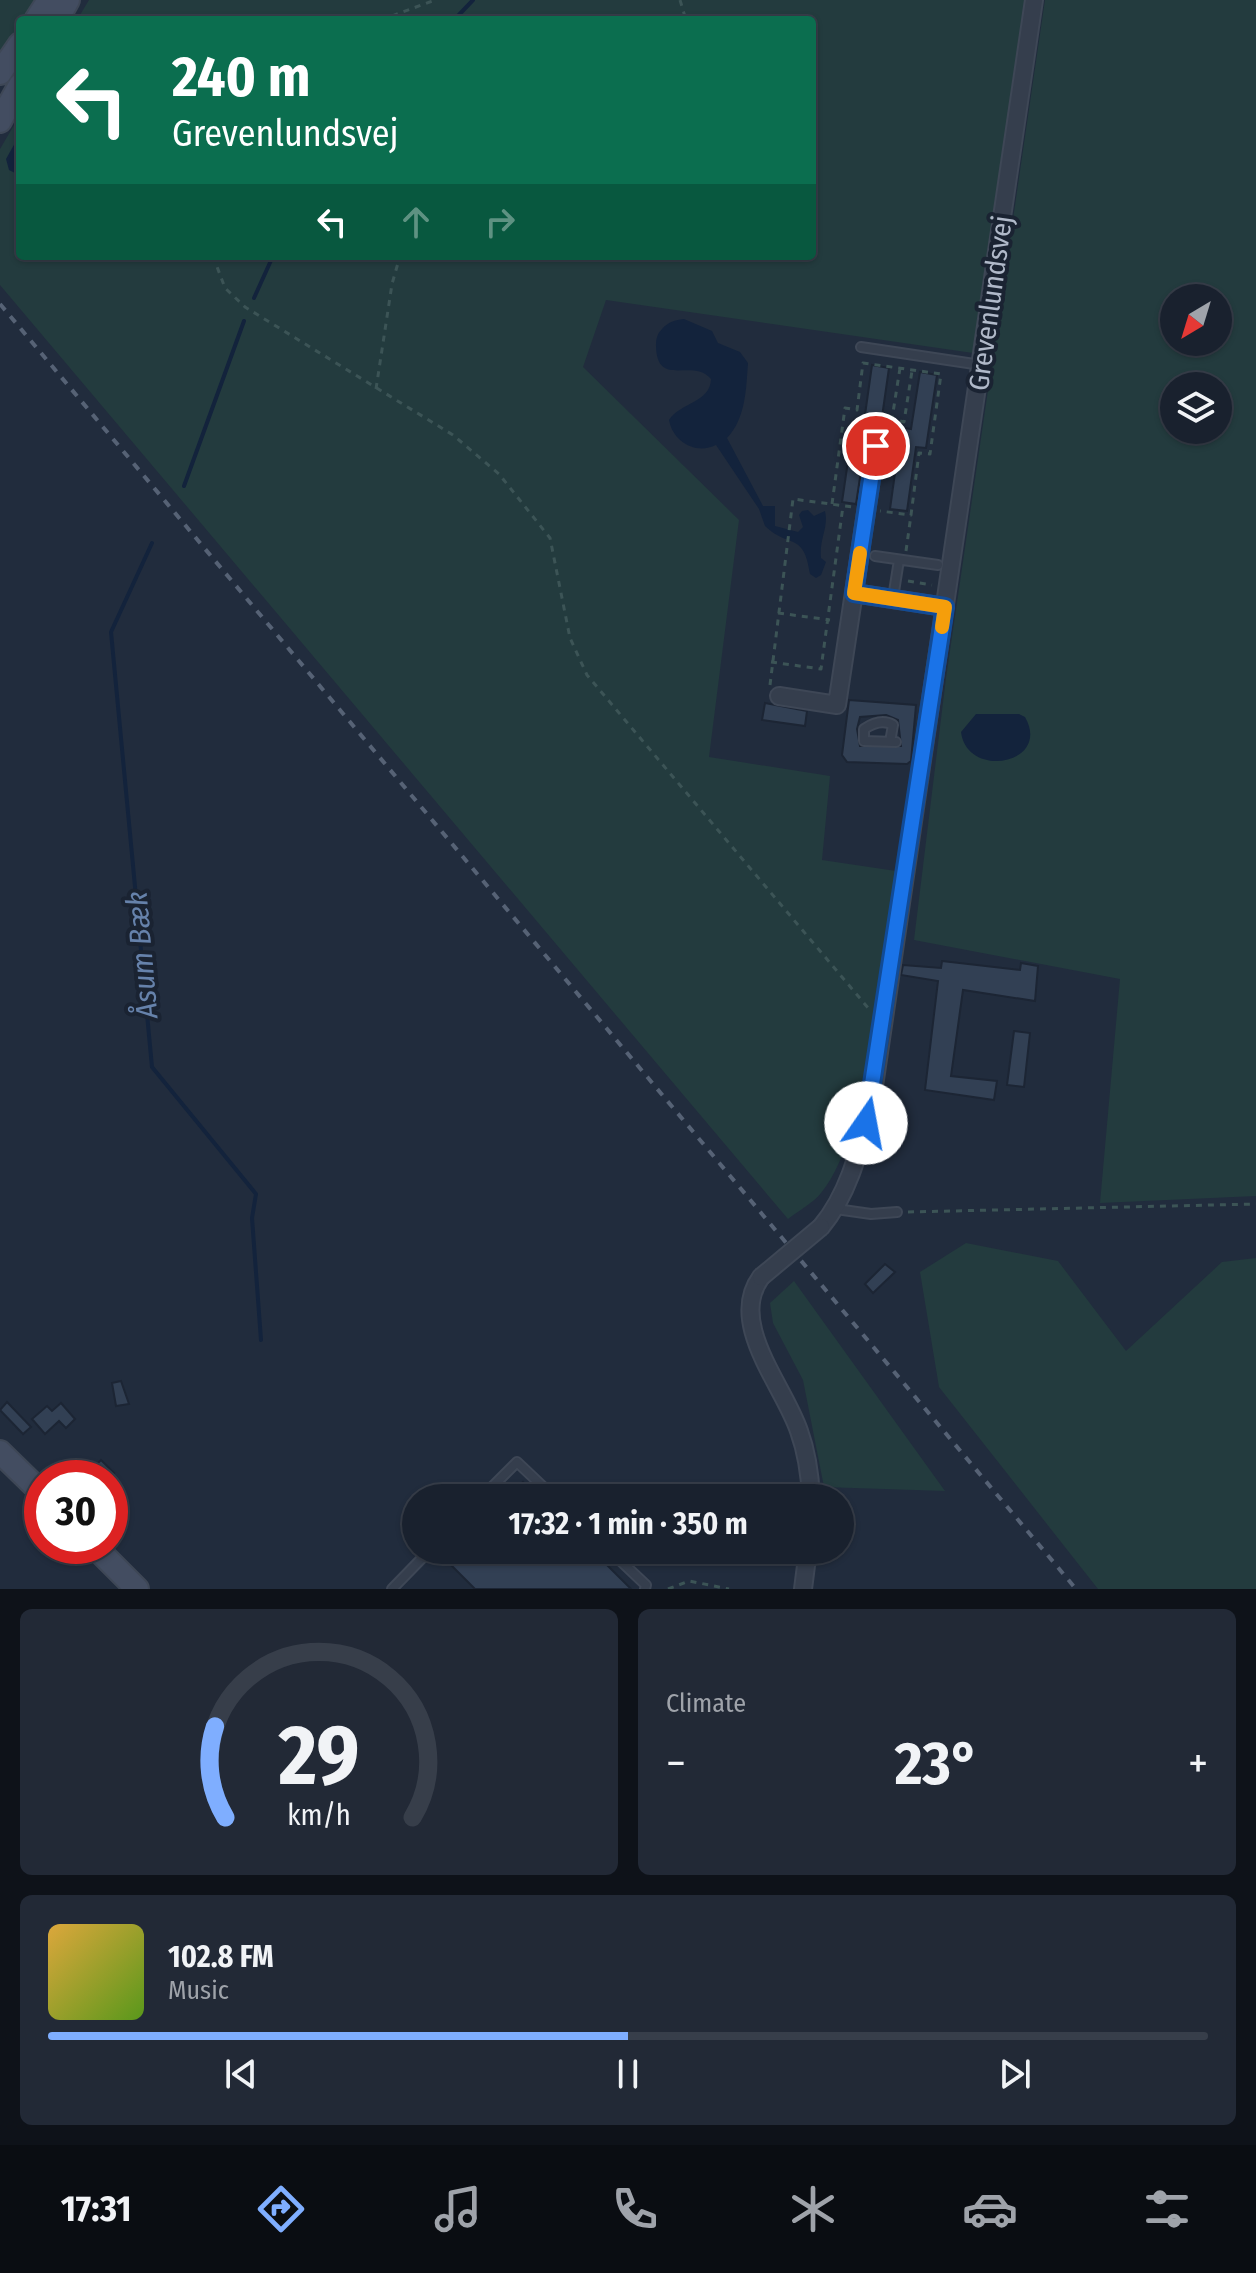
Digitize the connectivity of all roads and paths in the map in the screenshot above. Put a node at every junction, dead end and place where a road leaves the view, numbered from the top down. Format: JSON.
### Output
{"nodes":[{"id":1,"x":435,"y":0,"type":"edge"},
{"id":2,"x":1034,"y":0,"type":"edge"},
{"id":3,"x":392,"y":16,"type":"edge"},
{"id":4,"x":16,"y":50,"type":"edge"},
{"id":5,"x":0,"y":73,"type":"edge"},
{"id":6,"x":16,"y":92,"type":"edge"},
{"id":7,"x":0,"y":121,"type":"edge"},
{"id":8,"x":214,"y":260,"type":"edge"},
{"id":9,"x":399,"y":260,"type":"edge"},
{"id":10,"x":861,"y":347,"type":"dead end"},
{"id":11,"x":914,"y":355,"type":"junction"},
{"id":12,"x":981,"y":365,"type":"junction"},
{"id":13,"x":900,"y":368,"type":"dead end"},
{"id":14,"x":376,"y":389,"type":"junction"},
{"id":15,"x":876,"y":446,"type":"dead end"},
{"id":16,"x":843,"y":506,"type":"dead end"},
{"id":17,"x":911,"y":515,"type":"dead end"},
{"id":18,"x":790,"y":528,"type":"dead end"},
{"id":19,"x":875,"y":556,"type":"dead end"},
{"id":20,"x":902,"y":560,"type":"junction"},
{"id":21,"x":938,"y":565,"type":"dead end"},
{"id":22,"x":854,"y":593,"type":"junction"},
{"id":23,"x":893,"y":599,"type":"junction"},
{"id":24,"x":945,"y":607,"type":"junction"},
{"id":25,"x":778,"y":613,"type":"junction"},
{"id":26,"x":828,"y":619,"type":"junction"},
{"id":27,"x":850,"y":623,"type":"junction"},
{"id":28,"x":771,"y":662,"type":"junction"},
{"id":29,"x":779,"y":696,"type":"joint"},
{"id":30,"x":884,"y":1016,"type":"junction"},
{"id":31,"x":1256,"y":1204,"type":"edge"},
{"id":32,"x":836,"y":1209,"type":"junction"},
{"id":33,"x":897,"y":1212,"type":"joint"},
{"id":34,"x":0,"y":1452,"type":"edge"},
{"id":35,"x":24,"y":1475,"type":"edge"},
{"id":36,"x":495,"y":1484,"type":"edge"},
{"id":37,"x":540,"y":1484,"type":"edge"},
{"id":38,"x":810,"y":1484,"type":"edge"},
{"id":39,"x":112,"y":1564,"type":"edge"},
{"id":40,"x":416,"y":1564,"type":"edge"},
{"id":41,"x":624,"y":1564,"type":"edge"},
{"id":42,"x":806,"y":1564,"type":"edge"},
{"id":43,"x":137,"y":1589,"type":"edge"},
{"id":44,"x":392,"y":1589,"type":"edge"},
{"id":45,"x":645,"y":1589,"type":"edge"},
{"id":46,"x":668,"y":1589,"type":"edge"},
{"id":47,"x":729,"y":1589,"type":"edge"},
{"id":48,"x":803,"y":1589,"type":"edge"}],
"edges":[{"from":1,"to":3,"type":"path"},
{"from":2,"to":12,"type":"street","name":"Grevenlundsvej"},
{"from":4,"to":5,"type":"main road"},
{"from":6,"to":7,"type":"main road"},
{"from":8,"to":14,"type":"path"},
{"from":9,"to":14,"type":"path"},
{"from":10,"to":11,"type":"lane"},
{"from":11,"to":12,"type":"lane"},
{"from":11,"to":13,"type":"path"},
{"from":12,"to":24,"type":"street","name":"Grevenlundsvej"},
{"from":14,"to":30,"type":"path"},
{"from":15,"to":22,"type":"street"},
{"from":16,"to":26,"type":"path"},
{"from":17,"to":20,"type":"path"},
{"from":18,"to":25,"type":"path"},
{"from":19,"to":20,"type":"lane"},
{"from":20,"to":21,"type":"lane"},
{"from":20,"to":23,"type":"lane"},
{"from":22,"to":23,"type":"street"},
{"from":22,"to":27,"type":"street"},
{"from":23,"to":24,"type":"street"},
{"from":24,"to":30,"type":"street","name":"Grevenlundsvej"},
{"from":25,"to":26,"type":"path"},
{"from":25,"to":28,"type":"path"},
{"from":26,"to":27,"type":"path"},
{"from":26,"to":28,"type":"path"},
{"from":27,"to":29,"type":"street"},
{"from":28,"to":29,"type":"path"},
{"from":30,"to":32,"type":"street","name":"Grevenlundsvej"},
{"from":31,"to":33,"type":"path"},
{"from":32,"to":33,"type":"lane"},
{"from":32,"to":38,"type":"street","name":"Grevenlundsvej","bridge":true},
{"from":34,"to":35,"type":"main road"},
{"from":36,"to":37,"type":"lane"},
{"from":39,"to":43,"type":"main road"},
{"from":40,"to":44,"type":"lane"},
{"from":41,"to":45,"type":"lane"},
{"from":42,"to":48,"type":"street"},
{"from":46,"to":47,"type":"path"}]}
